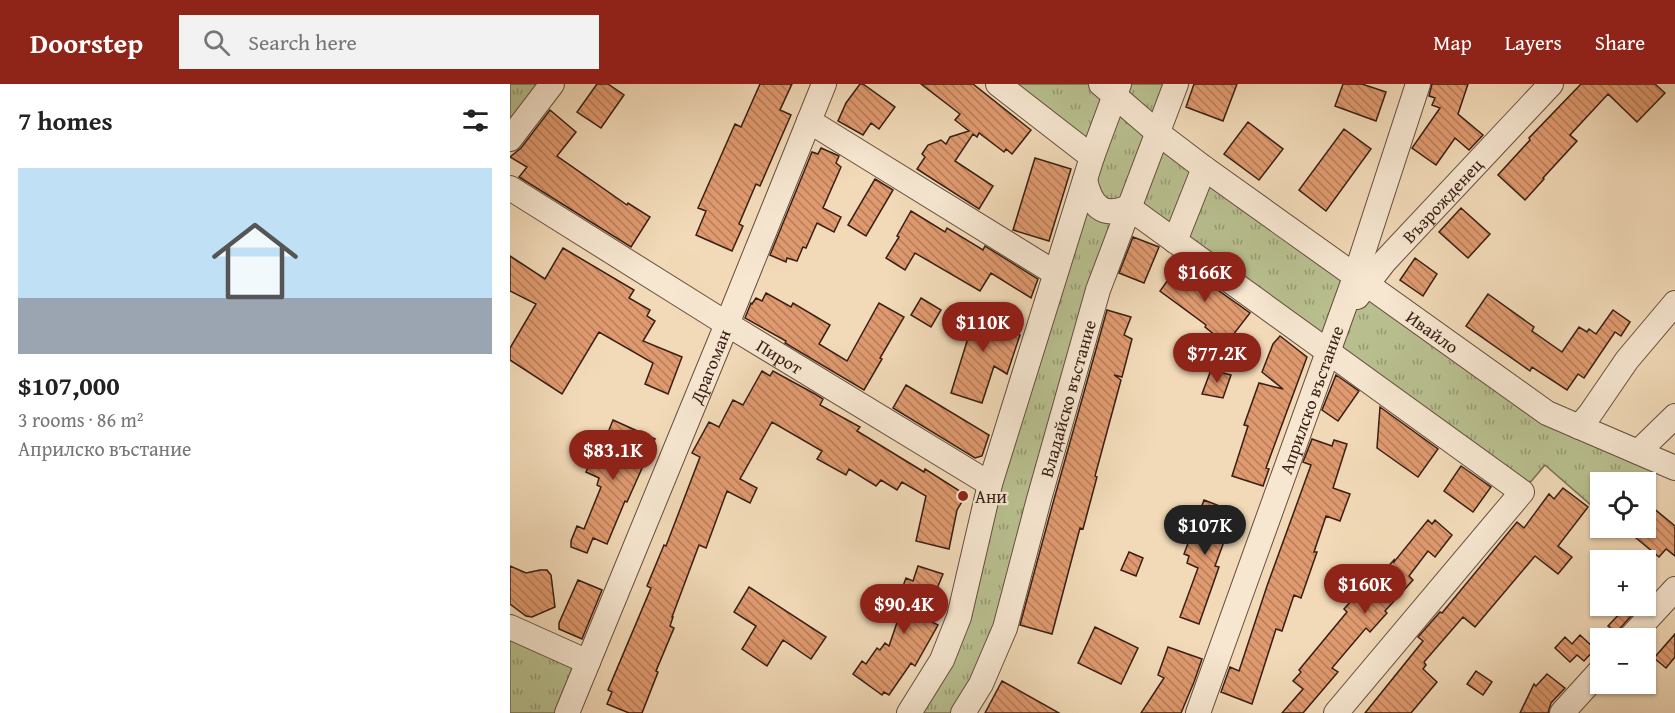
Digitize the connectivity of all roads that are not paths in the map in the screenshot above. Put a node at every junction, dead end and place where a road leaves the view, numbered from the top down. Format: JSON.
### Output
{"nodes":[{"id":1,"x":552,"y":84,"type":"edge"},
{"id":2,"x":824,"y":84,"type":"edge"},
{"id":3,"x":998,"y":84,"type":"edge"},
{"id":4,"x":1176,"y":84,"type":"edge"},
{"id":5,"x":1418,"y":84,"type":"edge"},
{"id":6,"x":1551,"y":84,"type":"edge"},
{"id":7,"x":1112,"y":88,"type":"edge"},
{"id":8,"x":809,"y":121,"type":"junction"},
{"id":9,"x":1158,"y":133,"type":"junction"},
{"id":10,"x":510,"y":139,"type":"edge"},
{"id":11,"x":1092,"y":157,"type":"junction"},
{"id":12,"x":1204,"y":168,"type":"junction"},
{"id":13,"x":1085,"y":180,"type":"junction"},
{"id":14,"x":510,"y":188,"type":"edge"},
{"id":15,"x":1128,"y":207,"type":"junction"},
{"id":16,"x":1175,"y":241,"type":"junction"},
{"id":17,"x":1055,"y":273,"type":"junction"},
{"id":18,"x":1361,"y":281,"type":"junction"},
{"id":19,"x":1675,"y":303,"type":"edge"},
{"id":20,"x":727,"y":324,"type":"junction"},
{"id":21,"x":1327,"y":352,"type":"junction"},
{"id":22,"x":1675,"y":416,"type":"edge"},
{"id":23,"x":1579,"y":427,"type":"junction"},
{"id":24,"x":1638,"y":452,"type":"junction"},
{"id":25,"x":1675,"y":468,"type":"edge"},
{"id":26,"x":990,"y":484,"type":"junction"},
{"id":27,"x":1675,"y":589,"type":"edge"},
{"id":28,"x":510,"y":627,"type":"edge"},
{"id":29,"x":1639,"y":628,"type":"edge"},
{"id":30,"x":588,"y":662,"type":"junction"},
{"id":31,"x":1590,"y":682,"type":"edge"},
{"id":32,"x":567,"y":713,"type":"edge"},
{"id":33,"x":909,"y":713,"type":"edge"},
{"id":34,"x":963,"y":713,"type":"edge"},
{"id":35,"x":1198,"y":713,"type":"edge"},
{"id":36,"x":1336,"y":713,"type":"edge"},
{"id":37,"x":1562,"y":713,"type":"edge"}],
"edges":[{"from":1,"to":10,"type":"street"},
{"from":2,"to":8,"type":"street","name":"Драгоман"},
{"from":3,"to":11,"type":"street"},
{"from":4,"to":9,"type":"street","name":"Владайско въстание"},
{"from":5,"to":18,"type":"street","name":"Априлско въстание"},
{"from":6,"to":18,"type":"street","name":"Възрожденец"},
{"from":7,"to":9,"type":"street","name":"Ивайло"},
{"from":7,"to":11,"type":"street"},
{"from":8,"to":17,"type":"street"},
{"from":8,"to":20,"type":"street","name":"Драгоман"},
{"from":9,"to":12,"type":"street","name":"Ивайло"},
{"from":9,"to":15,"type":"street","name":"Владайско въстание"},
{"from":11,"to":13,"type":"street"},
{"from":12,"to":16,"type":"street"},
{"from":12,"to":18,"type":"street","name":"Ивайло"},
{"from":13,"to":15,"type":"street"},
{"from":13,"to":17,"type":"street"},
{"from":14,"to":20,"type":"street","name":"Пирот"},
{"from":15,"to":16,"type":"street"},
{"from":15,"to":34,"type":"street","name":"Владайско въстание"},
{"from":16,"to":21,"type":"street"},
{"from":17,"to":26,"type":"street"},
{"from":18,"to":21,"type":"street","name":"Априлско въстание"},
{"from":18,"to":23,"type":"street","name":"Ивайло"},
{"from":19,"to":23,"type":"street"},
{"from":20,"to":26,"type":"street","name":"Пирот"},
{"from":20,"to":30,"type":"street","name":"Драгоман"},
{"from":21,"to":35,"type":"street","name":"Априлско въстание"},
{"from":21,"to":36,"type":"street"},
{"from":22,"to":24,"type":"street"},
{"from":23,"to":24,"type":"street","name":"Ивайло"},
{"from":24,"to":25,"type":"street","name":"Ивайло"},
{"from":26,"to":33,"type":"street"},
{"from":27,"to":29,"type":"street"},
{"from":28,"to":30,"type":"street"},
{"from":30,"to":32,"type":"street","name":"Драгоман"},
{"from":31,"to":37,"type":"street"}]}
